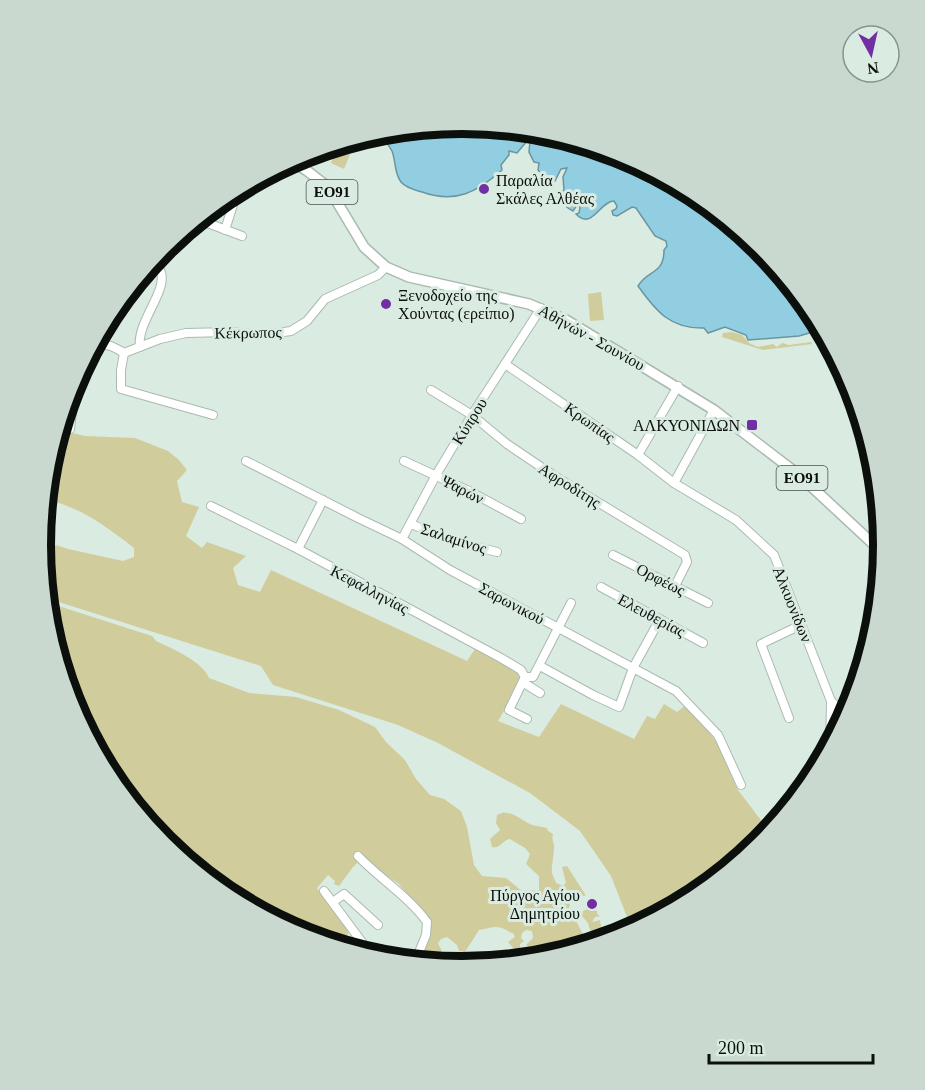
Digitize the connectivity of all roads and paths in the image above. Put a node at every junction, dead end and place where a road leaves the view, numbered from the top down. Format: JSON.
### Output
{"nodes":[{"id":1,"x":300,"y":167,"type":"edge"},
{"id":2,"x":233,"y":203,"type":"edge"},
{"id":3,"x":207,"y":223,"type":"edge"},
{"id":4,"x":225,"y":230,"type":"junction"},
{"id":5,"x":242,"y":236,"type":"dead end"},
{"id":6,"x":386,"y":267,"type":"junction"},
{"id":7,"x":157,"y":269,"type":"edge"},
{"id":8,"x":542,"y":308,"type":"junction"},
{"id":9,"x":103,"y":344,"type":"edge"},
{"id":10,"x":140,"y":347,"type":"junction"},
{"id":11,"x":124,"y":352,"type":"junction"},
{"id":12,"x":506,"y":364,"type":"junction"},
{"id":13,"x":678,"y":386,"type":"junction"},
{"id":14,"x":431,"y":390,"type":"dead end"},
{"id":15,"x":714,"y":410,"type":"junction"},
{"id":16,"x":213,"y":415,"type":"dead end"},
{"id":17,"x":472,"y":415,"type":"junction"},
{"id":18,"x":71,"y":419,"type":"edge"},
{"id":19,"x":70,"y":429,"type":"dead end"},
{"id":20,"x":638,"y":455,"type":"junction"},
{"id":21,"x":246,"y":461,"type":"dead end"},
{"id":22,"x":404,"y":461,"type":"dead end"},
{"id":23,"x":436,"y":475,"type":"junction"},
{"id":24,"x":674,"y":483,"type":"junction"},
{"id":25,"x":323,"y":500,"type":"junction"},
{"id":26,"x":211,"y":506,"type":"dead end"},
{"id":27,"x":521,"y":519,"type":"dead end"},
{"id":28,"x":411,"y":524,"type":"junction"},
{"id":29,"x":402,"y":539,"type":"junction"},
{"id":30,"x":874,"y":545,"type":"edge"},
{"id":31,"x":298,"y":549,"type":"junction"},
{"id":32,"x":497,"y":552,"type":"dead end"},
{"id":33,"x":613,"y":555,"type":"dead end"},
{"id":34,"x":675,"y":586,"type":"junction"},
{"id":35,"x":601,"y":587,"type":"dead end"},
{"id":36,"x":571,"y":603,"type":"dead end"},
{"id":37,"x":708,"y":603,"type":"dead end"},
{"id":38,"x":660,"y":619,"type":"junction"},
{"id":39,"x":801,"y":625,"type":"junction"},
{"id":40,"x":560,"y":628,"type":"junction"},
{"id":41,"x":703,"y":643,"type":"dead end"},
{"id":42,"x":540,"y":666,"type":"junction"},
{"id":43,"x":633,"y":668,"type":"junction"},
{"id":44,"x":524,"y":680,"type":"junction"},
{"id":45,"x":540,"y":693,"type":"dead end"},
{"id":46,"x":831,"y":701,"type":"junction"},
{"id":47,"x":840,"y":709,"type":"edge"},
{"id":48,"x":527,"y":718,"type":"dead end"},
{"id":49,"x":789,"y":718,"type":"dead end"},
{"id":50,"x":830,"y":730,"type":"edge"},
{"id":51,"x":741,"y":785,"type":"dead end"},
{"id":52,"x":358,"y":856,"type":"dead end"},
{"id":53,"x":324,"y":891,"type":"dead end"},
{"id":54,"x":333,"y":902,"type":"junction"},
{"id":55,"x":378,"y":924,"type":"dead end"},
{"id":56,"x":364,"y":944,"type":"edge"},
{"id":57,"x":418,"y":954,"type":"edge"}],
"edges":[{"from":1,"to":6,"type":"main road","name":"Αθήνών - Σουνίου","number":"ΕΟ91"},
{"from":2,"to":4,"type":"street"},
{"from":3,"to":4,"type":"street"},
{"from":4,"to":5,"type":"street"},
{"from":6,"to":8,"type":"main road","name":"Αθήνών - Σουνίου","number":"ΕΟ91"},
{"from":6,"to":10,"type":"street","name":"Κέκρωπος"},
{"from":7,"to":10,"type":"street"},
{"from":8,"to":12,"type":"street","name":"Κύπρου"},
{"from":8,"to":13,"type":"main road","name":"Αθήνών - Σουνίου","number":"ΕΟ91"},
{"from":9,"to":11,"type":"street"},
{"from":10,"to":11,"type":"street","name":"Κέκρωπος"},
{"from":11,"to":16,"type":"street"},
{"from":12,"to":17,"type":"street","name":"Κύπρου"},
{"from":12,"to":20,"type":"street","name":"Κρωπίας"},
{"from":13,"to":15,"type":"main road","name":"Αθήνών - Σουνίου","number":"ΕΟ91"},
{"from":13,"to":20,"type":"street"},
{"from":14,"to":17,"type":"street","name":"Αφροδίτης"},
{"from":15,"to":24,"type":"street"},
{"from":15,"to":30,"type":"main road","name":"Αθήνών - Σουνίου","number":"ΕΟ91"},
{"from":17,"to":23,"type":"street","name":"Κύπρου"},
{"from":17,"to":34,"type":"street","name":"Αφροδίτης"},
{"from":18,"to":19,"type":"street"},
{"from":20,"to":24,"type":"street","name":"Κρωπίας"},
{"from":21,"to":25,"type":"street","name":"Σαρωνικού"},
{"from":22,"to":23,"type":"street","name":"Ψαρών"},
{"from":23,"to":27,"type":"street","name":"Ψαρών"},
{"from":23,"to":28,"type":"street","name":"Κύπρου"},
{"from":24,"to":39,"type":"street","name":"Αλκυονίδων"},
{"from":25,"to":29,"type":"street","name":"Σαρωνικού"},
{"from":25,"to":31,"type":"street"},
{"from":26,"to":31,"type":"street","name":"Κεφαλληνίας"},
{"from":28,"to":29,"type":"street","name":"Κύπρου"},
{"from":28,"to":32,"type":"street","name":"Σαλαμίνος"},
{"from":29,"to":40,"type":"street","name":"Σαρωνικού"},
{"from":31,"to":44,"type":"street","name":"Κεφαλληνίας"},
{"from":33,"to":34,"type":"street","name":"Ορφέως"},
{"from":34,"to":37,"type":"street","name":"Ορφέως"},
{"from":35,"to":38,"type":"street","name":"Ελευθερίας"},
{"from":36,"to":40,"type":"street"},
{"from":38,"to":41,"type":"street","name":"Ελευθερίας"},
{"from":38,"to":43,"type":"street"},
{"from":39,"to":46,"type":"street","name":"Αλκυονίδων"},
{"from":39,"to":49,"type":"street"},
{"from":40,"to":42,"type":"street"},
{"from":40,"to":43,"type":"street","name":"Σαρωνικού"},
{"from":42,"to":43,"type":"street"},
{"from":42,"to":44,"type":"street"},
{"from":43,"to":51,"type":"street","name":"Σαρωνικού"},
{"from":44,"to":45,"type":"street","name":"Κεφαλληνίας"},
{"from":44,"to":48,"type":"street"},
{"from":46,"to":47,"type":"street"},
{"from":46,"to":50,"type":"street","name":"Αλκυονίδων"},
{"from":52,"to":57,"type":"street"},
{"from":53,"to":54,"type":"street"},
{"from":54,"to":55,"type":"street"},
{"from":54,"to":56,"type":"street"}]}
